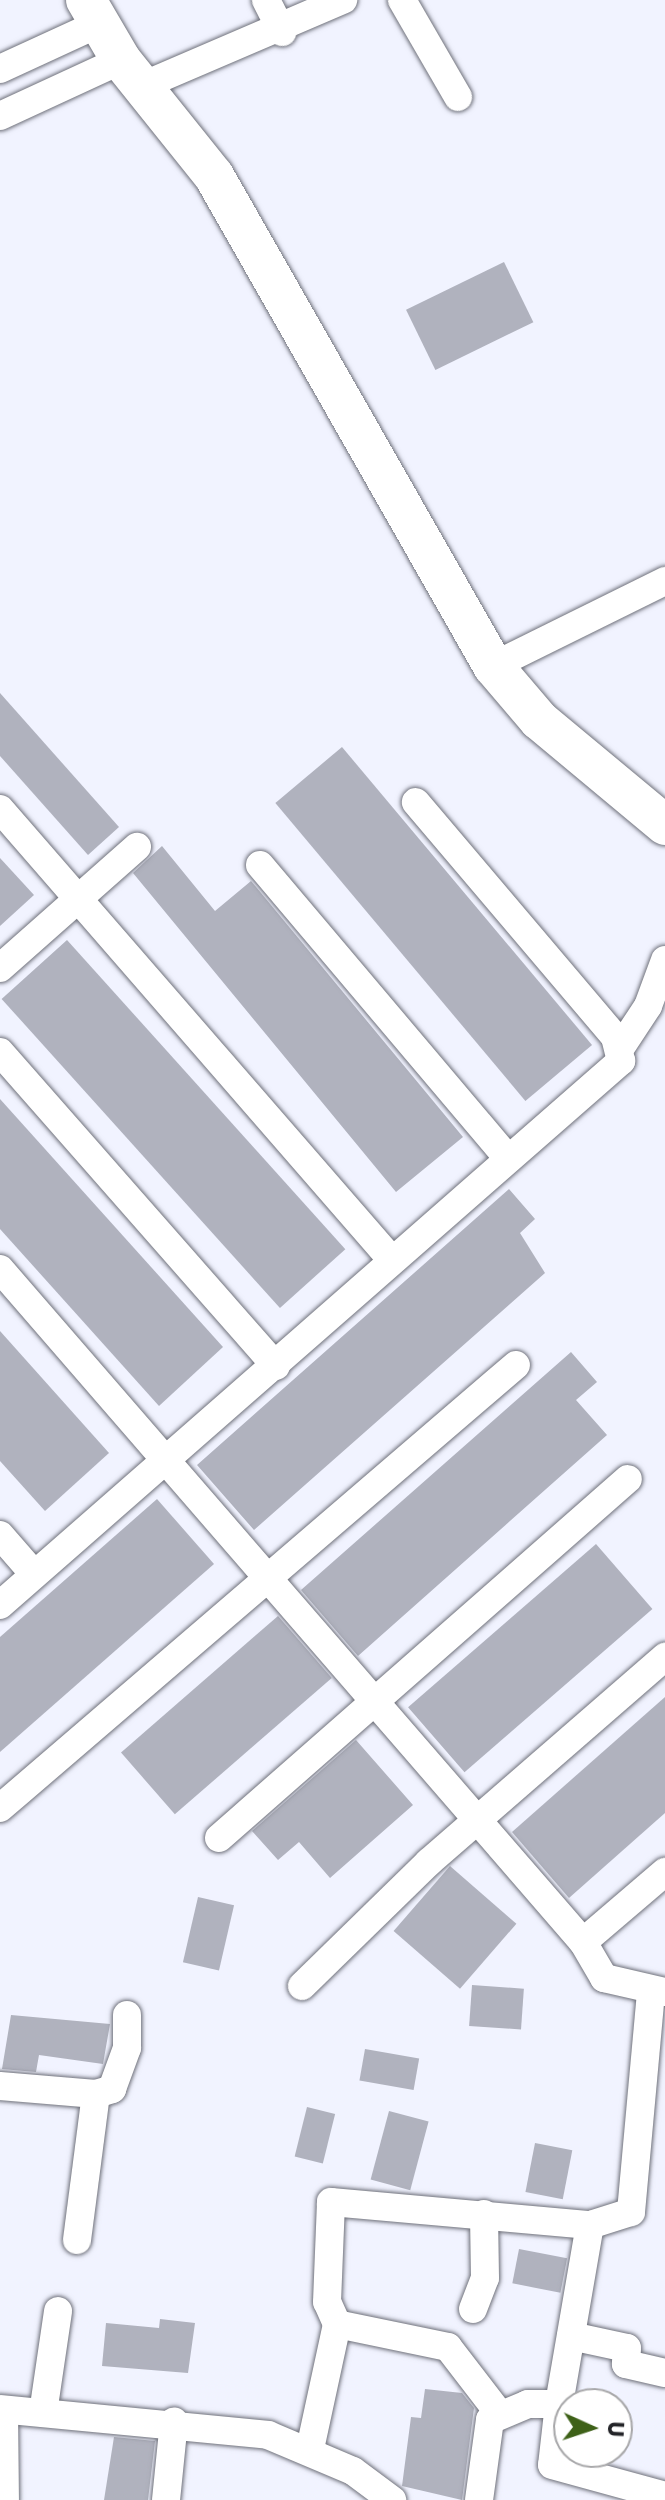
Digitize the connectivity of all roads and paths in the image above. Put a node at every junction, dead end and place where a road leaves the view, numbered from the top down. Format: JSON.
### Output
{"nodes":[{"id":1,"x":266,"y":0,"type":"edge"},
{"id":2,"x":343,"y":0,"type":"edge"},
{"id":3,"x":402,"y":0,"type":"edge"},
{"id":4,"x":92,"y":12,"type":"edge"},
{"id":5,"x":282,"y":32,"type":"junction"},
{"id":6,"x":0,"y":69,"type":"edge"},
{"id":7,"x":132,"y":73,"type":"junction"},
{"id":8,"x":458,"y":97,"type":"dead end"},
{"id":9,"x":0,"y":116,"type":"edge"},
{"id":10,"x":665,"y":581,"type":"edge"},
{"id":11,"x":493,"y":666,"type":"junction"},
{"id":12,"x":416,"y":802,"type":"dead end"},
{"id":13,"x":0,"y":809,"type":"edge"},
{"id":14,"x":665,"y":825,"type":"edge"},
{"id":15,"x":137,"y":847,"type":"dead end"},
{"id":16,"x":260,"y":865,"type":"dead end"},
{"id":17,"x":79,"y":899,"type":"junction"},
{"id":18,"x":665,"y":960,"type":"edge"},
{"id":19,"x":0,"y":968,"type":"edge"},
{"id":20,"x":621,"y":1047,"type":"junction"},
{"id":21,"x":0,"y":1052,"type":"edge"},
{"id":22,"x":507,"y":1157,"type":"junction"},
{"id":23,"x":390,"y":1258,"type":"junction"},
{"id":24,"x":0,"y":1269,"type":"edge"},
{"id":25,"x":516,"y":1365,"type":"dead end"},
{"id":26,"x":276,"y":1366,"type":"junction"},
{"id":27,"x":167,"y":1464,"type":"junction"},
{"id":28,"x":628,"y":1479,"type":"dead end"},
{"id":29,"x":0,"y":1535,"type":"edge"},
{"id":30,"x":34,"y":1574,"type":"junction"},
{"id":31,"x":267,"y":1585,"type":"junction"},
{"id":32,"x":0,"y":1605,"type":"edge"},
{"id":33,"x":665,"y":1657,"type":"edge"},
{"id":34,"x":368,"y":1701,"type":"junction"},
{"id":35,"x":0,"y":1808,"type":"edge"},
{"id":36,"x":481,"y":1822,"type":"junction"},
{"id":37,"x":219,"y":1838,"type":"dead end"},
{"id":38,"x":665,"y":1872,"type":"edge"},
{"id":39,"x":583,"y":1942,"type":"junction"},
{"id":40,"x":302,"y":1986,"type":"dead end"},
{"id":41,"x":658,"y":1992,"type":"edge"},
{"id":42,"x":127,"y":2015,"type":"dead end"},
{"id":43,"x":0,"y":2086,"type":"edge"},
{"id":44,"x":96,"y":2094,"type":"junction"},
{"id":45,"x":484,"y":2214,"type":"junction"},
{"id":46,"x":590,"y":2225,"type":"junction"},
{"id":47,"x":77,"y":2240,"type":"dead end"},
{"id":48,"x":473,"y":2309,"type":"dead end"},
{"id":49,"x":58,"y":2311,"type":"dead end"},
{"id":50,"x":337,"y":2324,"type":"junction"},
{"id":51,"x":571,"y":2336,"type":"junction"},
{"id":52,"x":665,"y":2373,"type":"edge"},
{"id":53,"x":562,"y":2388,"type":"edge"},
{"id":54,"x":553,"y":2405,"type":"edge"},
{"id":55,"x":2,"y":2409,"type":"edge"},
{"id":56,"x":498,"y":2412,"type":"junction"},
{"id":57,"x":43,"y":2413,"type":"junction"},
{"id":58,"x":174,"y":2421,"type":"junction"},
{"id":59,"x":310,"y":2449,"type":"junction"},
{"id":60,"x":563,"y":2468,"type":"edge"},
{"id":61,"x":665,"y":2496,"type":"edge"},
{"id":62,"x":5,"y":2500,"type":"edge"},
{"id":63,"x":166,"y":2500,"type":"edge"},
{"id":64,"x":392,"y":2500,"type":"edge"},
{"id":65,"x":479,"y":2500,"type":"edge"}],
"edges":[{"from":1,"to":5,"type":"street"},
{"from":2,"to":5,"type":"street"},
{"from":3,"to":8,"type":"street"},
{"from":4,"to":6,"type":"street"},
{"from":4,"to":7,"type":"street"},
{"from":5,"to":7,"type":"street"},
{"from":7,"to":9,"type":"street"},
{"from":7,"to":11,"type":"street"},
{"from":10,"to":11,"type":"street"},
{"from":11,"to":14,"type":"street"},
{"from":12,"to":20,"type":"street"},
{"from":13,"to":17,"type":"street"},
{"from":15,"to":17,"type":"street"},
{"from":16,"to":22,"type":"street"},
{"from":17,"to":19,"type":"street"},
{"from":17,"to":23,"type":"street"},
{"from":18,"to":20,"type":"street"},
{"from":20,"to":22,"type":"street"},
{"from":21,"to":26,"type":"street"},
{"from":22,"to":23,"type":"street"},
{"from":23,"to":26,"type":"street"},
{"from":24,"to":27,"type":"street"},
{"from":25,"to":31,"type":"street"},
{"from":26,"to":27,"type":"street"},
{"from":27,"to":30,"type":"street"},
{"from":27,"to":31,"type":"street"},
{"from":28,"to":34,"type":"street"},
{"from":29,"to":30,"type":"street"},
{"from":30,"to":32,"type":"street"},
{"from":31,"to":34,"type":"street"},
{"from":31,"to":35,"type":"street"},
{"from":33,"to":36,"type":"street"},
{"from":34,"to":36,"type":"street"},
{"from":34,"to":37,"type":"street"},
{"from":36,"to":39,"type":"street"},
{"from":36,"to":40,"type":"street"},
{"from":38,"to":39,"type":"street"},
{"from":39,"to":41,"type":"street"},
{"from":41,"to":46,"type":"street"},
{"from":42,"to":44,"type":"street"},
{"from":43,"to":44,"type":"street"},
{"from":44,"to":47,"type":"street"},
{"from":45,"to":46,"type":"street"},
{"from":45,"to":48,"type":"street"},
{"from":45,"to":50,"type":"street"},
{"from":46,"to":51,"type":"street"},
{"from":49,"to":57,"type":"street"},
{"from":50,"to":56,"type":"street"},
{"from":50,"to":59,"type":"street"},
{"from":51,"to":52,"type":"street"},
{"from":51,"to":53,"type":"street"},
{"from":54,"to":56,"type":"street"},
{"from":55,"to":57,"type":"street"},
{"from":55,"to":62,"type":"street"},
{"from":56,"to":65,"type":"street"},
{"from":57,"to":58,"type":"street"},
{"from":58,"to":59,"type":"street"},
{"from":58,"to":63,"type":"street"},
{"from":59,"to":64,"type":"street"},
{"from":60,"to":61,"type":"street"}]}
